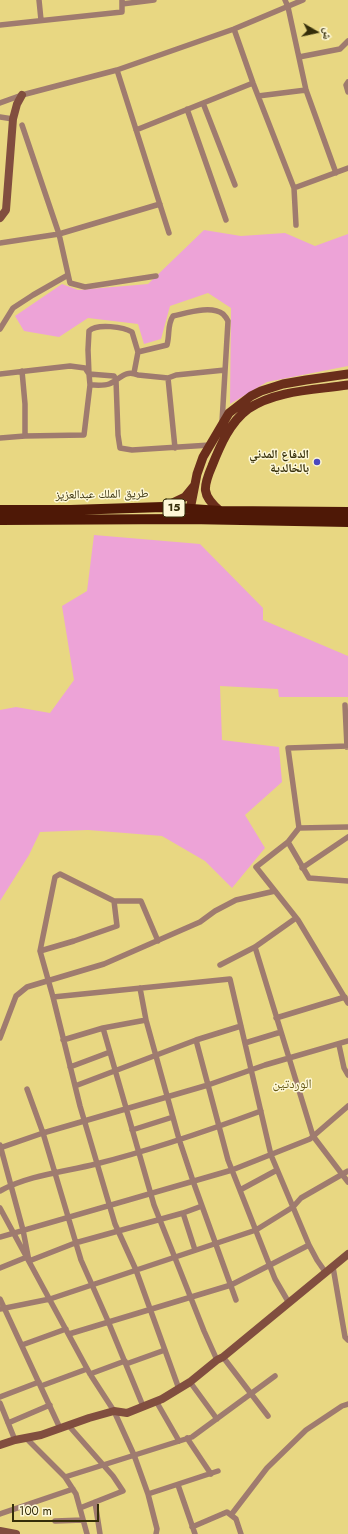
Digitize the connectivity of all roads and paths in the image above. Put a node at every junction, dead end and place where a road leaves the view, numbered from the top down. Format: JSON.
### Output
{"nodes":[{"id":1,"x":39,"y":0,"type":"edge"},
{"id":2,"x":154,"y":0,"type":"edge"},
{"id":3,"x":285,"y":0,"type":"edge"},
{"id":4,"x":303,"y":0,"type":"edge"},
{"id":5,"x":122,"y":2,"type":"edge"},
{"id":6,"x":288,"y":7,"type":"junction"},
{"id":7,"x":41,"y":20,"type":"junction"},
{"id":8,"x":0,"y":25,"type":"edge"},
{"id":9,"x":234,"y":29,"type":"junction"},
{"id":10,"x":348,"y":41,"type":"edge"},
{"id":11,"x":299,"y":57,"type":"junction"},
{"id":12,"x":117,"y":70,"type":"junction"},
{"id":13,"x":348,"y":82,"type":"edge"},
{"id":14,"x":253,"y":83,"type":"junction"},
{"id":15,"x":306,"y":90,"type":"junction"},
{"id":16,"x":348,"y":92,"type":"edge"},
{"id":17,"x":22,"y":95,"type":"junction"},
{"id":18,"x":258,"y":96,"type":"junction"},
{"id":19,"x":0,"y":103,"type":"edge"},
{"id":20,"x":202,"y":103,"type":"junction"},
{"id":21,"x":187,"y":110,"type":"junction"},
{"id":22,"x":0,"y":117,"type":"edge"},
{"id":23,"x":13,"y":119,"type":"junction"},
{"id":24,"x":22,"y":124,"type":"dead end"},
{"id":25,"x":136,"y":130,"type":"junction"},
{"id":26,"x":348,"y":168,"type":"edge"},
{"id":27,"x":336,"y":173,"type":"junction"},
{"id":28,"x":235,"y":186,"type":"dead end"},
{"id":29,"x":294,"y":188,"type":"junction"},
{"id":30,"x":160,"y":204,"type":"junction"},
{"id":31,"x":0,"y":218,"type":"edge"},
{"id":32,"x":226,"y":220,"type":"dead end"},
{"id":33,"x":296,"y":225,"type":"dead end"},
{"id":34,"x":169,"y":233,"type":"dead end"},
{"id":35,"x":59,"y":234,"type":"junction"},
{"id":36,"x":0,"y":243,"type":"edge"},
{"id":37,"x":68,"y":275,"type":"junction"},
{"id":38,"x":156,"y":276,"type":"dead end"},
{"id":39,"x":0,"y":329,"type":"edge"},
{"id":40,"x":138,"y":352,"type":"junction"},
{"id":41,"x":225,"y":370,"type":"junction"},
{"id":42,"x":22,"y":371,"type":"junction"},
{"id":43,"x":134,"y":373,"type":"junction"},
{"id":44,"x":0,"y":374,"type":"edge"},
{"id":45,"x":89,"y":374,"type":"junction"},
{"id":46,"x":348,"y":374,"type":"edge"},
{"id":47,"x":168,"y":378,"type":"junction"},
{"id":48,"x":116,"y":380,"type":"junction"},
{"id":49,"x":90,"y":385,"type":"junction"},
{"id":50,"x":348,"y":385,"type":"edge"},
{"id":51,"x":222,"y":424,"type":"junction"},
{"id":52,"x":25,"y":436,"type":"junction"},
{"id":53,"x":0,"y":438,"type":"edge"},
{"id":54,"x":210,"y":445,"type":"junction"},
{"id":55,"x":175,"y":448,"type":"junction"},
{"id":56,"x":196,"y":481,"type":"junction"},
{"id":57,"x":205,"y":485,"type":"junction"},
{"id":58,"x":163,"y":507,"type":"junction"},
{"id":59,"x":0,"y":510,"type":"edge"},
{"id":60,"x":220,"y":510,"type":"junction"},
{"id":61,"x":348,"y":512,"type":"edge"},
{"id":62,"x":194,"y":514,"type":"junction"},
{"id":63,"x":0,"y":520,"type":"edge"},
{"id":64,"x":348,"y":522,"type":"edge"},
{"id":65,"x":345,"y":705,"type":"dead end"},
{"id":66,"x":348,"y":746,"type":"edge"},
{"id":67,"x":348,"y":827,"type":"edge"},
{"id":68,"x":300,"y":828,"type":"junction"},
{"id":69,"x":348,"y":837,"type":"edge"},
{"id":70,"x":288,"y":842,"type":"junction"},
{"id":71,"x":302,"y":868,"type":"junction"},
{"id":72,"x":348,"y":881,"type":"edge"},
{"id":73,"x":275,"y":891,"type":"junction"},
{"id":74,"x":114,"y":901,"type":"junction"},
{"id":75,"x":296,"y":918,"type":"junction"},
{"id":76,"x":158,"y":941,"type":"junction"},
{"id":77,"x":255,"y":947,"type":"junction"},
{"id":78,"x":40,"y":951,"type":"junction"},
{"id":79,"x":220,"y":965,"type":"dead end"},
{"id":80,"x":49,"y":982,"type":"junction"},
{"id":81,"x":140,"y":988,"type":"junction"},
{"id":82,"x":53,"y":997,"type":"junction"},
{"id":83,"x":345,"y":997,"type":"junction"},
{"id":84,"x":348,"y":1002,"type":"edge"},
{"id":85,"x":276,"y":1018,"type":"junction"},
{"id":86,"x":146,"y":1020,"type":"junction"},
{"id":87,"x":241,"y":1026,"type":"junction"},
{"id":88,"x":103,"y":1028,"type":"junction"},
{"id":89,"x":281,"y":1032,"type":"junction"},
{"id":90,"x":0,"y":1038,"type":"edge"},
{"id":91,"x":63,"y":1040,"type":"junction"},
{"id":92,"x":196,"y":1040,"type":"junction"},
{"id":93,"x":348,"y":1041,"type":"edge"},
{"id":94,"x":245,"y":1043,"type":"junction"},
{"id":95,"x":339,"y":1045,"type":"junction"},
{"id":96,"x":110,"y":1052,"type":"junction"},
{"id":97,"x":156,"y":1055,"type":"junction"},
{"id":98,"x":289,"y":1058,"type":"junction"},
{"id":99,"x":70,"y":1067,"type":"junction"},
{"id":100,"x":115,"y":1070,"type":"junction"},
{"id":101,"x":251,"y":1070,"type":"junction"},
{"id":102,"x":348,"y":1075,"type":"edge"},
{"id":103,"x":208,"y":1085,"type":"junction"},
{"id":104,"x":75,"y":1086,"type":"junction"},
{"id":105,"x":27,"y":1089,"type":"dead end"},
{"id":106,"x":168,"y":1097,"type":"junction"},
{"id":107,"x":348,"y":1106,"type":"edge"},
{"id":108,"x":126,"y":1109,"type":"junction"},
{"id":109,"x":261,"y":1111,"type":"junction"},
{"id":110,"x":173,"y":1117,"type":"junction"},
{"id":111,"x":84,"y":1121,"type":"junction"},
{"id":112,"x":219,"y":1126,"type":"junction"},
{"id":113,"x":132,"y":1130,"type":"junction"},
{"id":114,"x":43,"y":1133,"type":"junction"},
{"id":115,"x":313,"y":1136,"type":"junction"},
{"id":116,"x":179,"y":1139,"type":"junction"},
{"id":117,"x":0,"y":1147,"type":"edge"},
{"id":118,"x":138,"y":1152,"type":"junction"},
{"id":119,"x":271,"y":1155,"type":"junction"},
{"id":120,"x":96,"y":1164,"type":"junction"},
{"id":121,"x":232,"y":1170,"type":"junction"},
{"id":122,"x":277,"y":1170,"type":"junction"},
{"id":123,"x":348,"y":1170,"type":"edge"},
{"id":124,"x":54,"y":1173,"type":"junction"},
{"id":125,"x":343,"y":1174,"type":"junction"},
{"id":126,"x":193,"y":1181,"type":"junction"},
{"id":127,"x":348,"y":1182,"type":"edge"},
{"id":128,"x":11,"y":1185,"type":"junction"},
{"id":129,"x":240,"y":1190,"type":"junction"},
{"id":130,"x":0,"y":1191,"type":"edge"},
{"id":131,"x":151,"y":1193,"type":"junction"},
{"id":132,"x":109,"y":1205,"type":"junction"},
{"id":133,"x":202,"y":1206,"type":"junction"},
{"id":134,"x":292,"y":1207,"type":"junction"},
{"id":135,"x":0,"y":1208,"type":"edge"},
{"id":136,"x":183,"y":1213,"type":"junction"},
{"id":137,"x":67,"y":1217,"type":"junction"},
{"id":138,"x":160,"y":1219,"type":"junction"},
{"id":139,"x":23,"y":1230,"type":"junction"},
{"id":140,"x":117,"y":1230,"type":"junction"},
{"id":141,"x":256,"y":1230,"type":"junction"},
{"id":142,"x":14,"y":1233,"type":"junction"},
{"id":143,"x":0,"y":1237,"type":"edge"},
{"id":144,"x":75,"y":1243,"type":"junction"},
{"id":145,"x":216,"y":1244,"type":"junction"},
{"id":146,"x":309,"y":1245,"type":"junction"},
{"id":147,"x":195,"y":1250,"type":"junction"},
{"id":148,"x":348,"y":1254,"type":"edge"},
{"id":149,"x":175,"y":1257,"type":"junction"},
{"id":150,"x":28,"y":1259,"type":"junction"},
{"id":151,"x":269,"y":1266,"type":"junction"},
{"id":152,"x":0,"y":1268,"type":"edge"},
{"id":153,"x":136,"y":1270,"type":"junction"},
{"id":154,"x":330,"y":1270,"type":"junction"},
{"id":155,"x":92,"y":1285,"type":"junction"},
{"id":156,"x":231,"y":1285,"type":"junction"},
{"id":157,"x":190,"y":1297,"type":"junction"},
{"id":158,"x":0,"y":1299,"type":"edge"},
{"id":159,"x":50,"y":1299,"type":"junction"},
{"id":160,"x":236,"y":1300,"type":"dead end"},
{"id":161,"x":289,"y":1303,"type":"junction"},
{"id":162,"x":2,"y":1308,"type":"edge"},
{"id":163,"x":149,"y":1309,"type":"junction"},
{"id":164,"x":108,"y":1321,"type":"junction"},
{"id":165,"x":67,"y":1331,"type":"junction"},
{"id":166,"x":348,"y":1340,"type":"edge"},
{"id":167,"x":22,"y":1345,"type":"junction"},
{"id":168,"x":165,"y":1350,"type":"junction"},
{"id":169,"x":220,"y":1359,"type":"junction"},
{"id":170,"x":125,"y":1363,"type":"junction"},
{"id":171,"x":89,"y":1371,"type":"junction"},
{"id":172,"x":275,"y":1376,"type":"dead end"},
{"id":173,"x":190,"y":1382,"type":"junction"},
{"id":174,"x":40,"y":1384,"type":"junction"},
{"id":175,"x":179,"y":1388,"type":"junction"},
{"id":176,"x":252,"y":1393,"type":"junction"},
{"id":177,"x":0,"y":1397,"type":"edge"},
{"id":178,"x":156,"y":1401,"type":"junction"},
{"id":179,"x":0,"y":1403,"type":"edge"},
{"id":180,"x":348,"y":1404,"type":"edge"},
{"id":181,"x":50,"y":1405,"type":"junction"},
{"id":182,"x":143,"y":1406,"type":"junction"},
{"id":183,"x":114,"y":1412,"type":"junction"},
{"id":184,"x":268,"y":1416,"type":"dead end"},
{"id":185,"x":216,"y":1419,"type":"junction"},
{"id":186,"x":8,"y":1423,"type":"junction"},
{"id":187,"x":65,"y":1427,"type":"junction"},
{"id":188,"x":26,"y":1438,"type":"junction"},
{"id":189,"x":187,"y":1438,"type":"junction"},
{"id":190,"x":15,"y":1440,"type":"junction"},
{"id":191,"x":179,"y":1441,"type":"junction"},
{"id":192,"x":0,"y":1445,"type":"edge"},
{"id":193,"x":134,"y":1455,"type":"junction"},
{"id":194,"x":103,"y":1465,"type":"junction"},
{"id":195,"x":218,"y":1471,"type":"dead end"},
{"id":196,"x":211,"y":1474,"type":"junction"},
{"id":197,"x":65,"y":1477,"type":"junction"},
{"id":198,"x":178,"y":1484,"type":"junction"},
{"id":199,"x":73,"y":1489,"type":"junction"},
{"id":200,"x":148,"y":1494,"type":"junction"},
{"id":201,"x":95,"y":1502,"type":"junction"},
{"id":202,"x":80,"y":1508,"type":"junction"},
{"id":203,"x":0,"y":1514,"type":"edge"},
{"id":204,"x":230,"y":1515,"type":"junction"},
{"id":205,"x":83,"y":1520,"type":"junction"},
{"id":206,"x":55,"y":1521,"type":"dead end"},
{"id":207,"x":192,"y":1527,"type":"junction"},
{"id":208,"x":0,"y":1532,"type":"edge"},
{"id":209,"x":16,"y":1534,"type":"edge"},
{"id":210,"x":87,"y":1534,"type":"edge"},
{"id":211,"x":100,"y":1534,"type":"edge"},
{"id":212,"x":156,"y":1534,"type":"edge"},
{"id":213,"x":194,"y":1534,"type":"edge"},
{"id":214,"x":241,"y":1534,"type":"edge"}],
"edges":[{"from":1,"to":7,"type":"street"},
{"from":2,"to":5,"type":"street"},
{"from":3,"to":6,"type":"street"},
{"from":4,"to":6,"type":"street"},
{"from":5,"to":7,"type":"street"},
{"from":6,"to":9,"type":"street"},
{"from":6,"to":11,"type":"street"},
{"from":7,"to":8,"type":"street"},
{"from":9,"to":12,"type":"street"},
{"from":9,"to":14,"type":"street"},
{"from":10,"to":11,"type":"street"},
{"from":11,"to":15,"type":"street"},
{"from":12,"to":17,"type":"street"},
{"from":12,"to":25,"type":"street"},
{"from":13,"to":16,"type":"street"},
{"from":14,"to":18,"type":"street"},
{"from":14,"to":20,"type":"street"},
{"from":15,"to":18,"type":"street"},
{"from":15,"to":27,"type":"street"},
{"from":17,"to":19,"type":"street"},
{"from":17,"to":23,"type":"street"},
{"from":18,"to":29,"type":"street"},
{"from":20,"to":21,"type":"street"},
{"from":20,"to":28,"type":"street"},
{"from":21,"to":25,"type":"street"},
{"from":21,"to":32,"type":"street"},
{"from":22,"to":23,"type":"street"},
{"from":23,"to":31,"type":"street"},
{"from":24,"to":35,"type":"street"},
{"from":25,"to":30,"type":"street"},
{"from":26,"to":27,"type":"street"},
{"from":27,"to":29,"type":"street"},
{"from":29,"to":33,"type":"street"},
{"from":30,"to":34,"type":"street"},
{"from":30,"to":35,"type":"street"},
{"from":35,"to":36,"type":"street"},
{"from":35,"to":37,"type":"street"},
{"from":37,"to":38,"type":"street"},
{"from":37,"to":39,"type":"street"},
{"from":40,"to":41,"type":"street"},
{"from":40,"to":43,"type":"street"},
{"from":40,"to":45,"type":"street"},
{"from":41,"to":47,"type":"street"},
{"from":41,"to":51,"type":"street"},
{"from":42,"to":44,"type":"street"},
{"from":42,"to":45,"type":"street"},
{"from":42,"to":52,"type":"street"},
{"from":43,"to":47,"type":"street"},
{"from":43,"to":48,"type":"street"},
{"from":45,"to":48,"type":"street"},
{"from":45,"to":49,"type":"street"},
{"from":46,"to":51,"type":"main road"},
{"from":47,"to":55,"type":"street"},
{"from":48,"to":49,"type":"street"},
{"from":48,"to":55,"type":"street"},
{"from":49,"to":52,"type":"street"},
{"from":50,"to":57,"type":"main road"},
{"from":51,"to":54,"type":"main road"},
{"from":52,"to":53,"type":"street"},
{"from":54,"to":55,"type":"street"},
{"from":54,"to":56,"type":"main road"},
{"from":56,"to":58,"type":"main road"},
{"from":56,"to":62,"type":"main road"},
{"from":57,"to":60,"type":"main road"},
{"from":57,"to":62,"type":"main road"},
{"from":58,"to":59,"type":"highway","name":"طريق الملك عبدالعزيز","number":"15"},
{"from":58,"to":62,"type":"highway","name":"طريق الملك عبدالعزيز","number":"15"},
{"from":60,"to":61,"type":"highway","name":"طريق الملك عبدالعزيز","number":"15"},
{"from":60,"to":62,"type":"highway","name":"طريق الملك عبدالعزيز","number":"15"},
{"from":62,"to":63,"type":"highway","name":"طريق الملك عبدالعزيز","number":"15"},
{"from":62,"to":64,"type":"highway","name":"طريق الملك عبدالعزيز","number":"15"},
{"from":65,"to":66,"type":"street"},
{"from":66,"to":68,"type":"street"},
{"from":67,"to":68,"type":"street"},
{"from":68,"to":70,"type":"street"},
{"from":69,"to":71,"type":"street"},
{"from":70,"to":71,"type":"street"},
{"from":70,"to":73,"type":"street"},
{"from":71,"to":72,"type":"street"},
{"from":73,"to":75,"type":"street"},
{"from":73,"to":76,"type":"street"},
{"from":74,"to":76,"type":"street"},
{"from":74,"to":78,"type":"street"},
{"from":74,"to":78,"type":"street"},
{"from":75,"to":77,"type":"street"},
{"from":75,"to":83,"type":"street"},
{"from":76,"to":80,"type":"street"},
{"from":77,"to":79,"type":"street"},
{"from":77,"to":85,"type":"street"},
{"from":78,"to":80,"type":"street"},
{"from":80,"to":82,"type":"street"},
{"from":80,"to":90,"type":"street"},
{"from":81,"to":82,"type":"street"},
{"from":81,"to":86,"type":"street"},
{"from":81,"to":87,"type":"street"},
{"from":82,"to":91,"type":"street"},
{"from":83,"to":84,"type":"street"},
{"from":83,"to":85,"type":"street"},
{"from":85,"to":89,"type":"street"},
{"from":86,"to":88,"type":"street"},
{"from":86,"to":97,"type":"street"},
{"from":87,"to":92,"type":"street"},
{"from":87,"to":94,"type":"street"},
{"from":88,"to":91,"type":"street"},
{"from":88,"to":96,"type":"street"},
{"from":89,"to":94,"type":"street"},
{"from":89,"to":98,"type":"street"},
{"from":91,"to":99,"type":"street"},
{"from":92,"to":97,"type":"street"},
{"from":92,"to":103,"type":"street"},
{"from":93,"to":95,"type":"street"},
{"from":94,"to":101,"type":"street"},
{"from":95,"to":98,"type":"street"},
{"from":95,"to":102,"type":"street"},
{"from":96,"to":99,"type":"street"},
{"from":96,"to":100,"type":"street"},
{"from":97,"to":100,"type":"street"},
{"from":97,"to":106,"type":"street"},
{"from":98,"to":101,"type":"street"},
{"from":98,"to":115,"type":"street"},
{"from":99,"to":104,"type":"street"},
{"from":100,"to":104,"type":"street"},
{"from":100,"to":108,"type":"street"},
{"from":101,"to":103,"type":"street"},
{"from":101,"to":109,"type":"street"},
{"from":103,"to":106,"type":"street"},
{"from":103,"to":112,"type":"street"},
{"from":104,"to":111,"type":"street"},
{"from":105,"to":114,"type":"street"},
{"from":106,"to":108,"type":"street"},
{"from":106,"to":110,"type":"street"},
{"from":107,"to":115,"type":"street"},
{"from":108,"to":111,"type":"street"},
{"from":108,"to":113,"type":"street"},
{"from":109,"to":112,"type":"street"},
{"from":109,"to":119,"type":"street"},
{"from":110,"to":113,"type":"street"},
{"from":110,"to":116,"type":"street"},
{"from":111,"to":114,"type":"street"},
{"from":111,"to":120,"type":"street"},
{"from":112,"to":116,"type":"street"},
{"from":112,"to":121,"type":"street"},
{"from":113,"to":118,"type":"street"},
{"from":114,"to":117,"type":"street"},
{"from":114,"to":124,"type":"street"},
{"from":115,"to":119,"type":"street"},
{"from":115,"to":125,"type":"street"},
{"from":116,"to":118,"type":"street"},
{"from":116,"to":126,"type":"street"},
{"from":117,"to":128,"type":"street"},
{"from":118,"to":120,"type":"street"},
{"from":118,"to":131,"type":"street"},
{"from":119,"to":121,"type":"street"},
{"from":119,"to":122,"type":"street"},
{"from":120,"to":124,"type":"street"},
{"from":120,"to":132,"type":"street"},
{"from":121,"to":126,"type":"street"},
{"from":121,"to":129,"type":"street"},
{"from":122,"to":129,"type":"street"},
{"from":122,"to":134,"type":"street"},
{"from":123,"to":125,"type":"street"},
{"from":124,"to":128,"type":"street"},
{"from":124,"to":137,"type":"street"},
{"from":125,"to":127,"type":"street"},
{"from":125,"to":134,"type":"street"},
{"from":126,"to":131,"type":"street"},
{"from":126,"to":133,"type":"street"},
{"from":128,"to":130,"type":"street"},
{"from":128,"to":139,"type":"street"},
{"from":129,"to":141,"type":"street"},
{"from":131,"to":132,"type":"street"},
{"from":131,"to":138,"type":"street"},
{"from":132,"to":137,"type":"street"},
{"from":132,"to":140,"type":"street"},
{"from":133,"to":136,"type":"street"},
{"from":133,"to":145,"type":"street"},
{"from":134,"to":141,"type":"street"},
{"from":134,"to":146,"type":"street"},
{"from":135,"to":142,"type":"street"},
{"from":136,"to":138,"type":"street"},
{"from":136,"to":147,"type":"street"},
{"from":137,"to":139,"type":"street"},
{"from":137,"to":144,"type":"street"},
{"from":138,"to":140,"type":"street"},
{"from":138,"to":149,"type":"street"},
{"from":139,"to":142,"type":"street"},
{"from":139,"to":150,"type":"street"},
{"from":140,"to":144,"type":"street"},
{"from":140,"to":153,"type":"street"},
{"from":141,"to":145,"type":"street"},
{"from":141,"to":151,"type":"street"},
{"from":142,"to":143,"type":"street"},
{"from":142,"to":150,"type":"street"},
{"from":144,"to":150,"type":"street"},
{"from":144,"to":155,"type":"street"},
{"from":145,"to":147,"type":"street"},
{"from":145,"to":156,"type":"street"},
{"from":146,"to":151,"type":"street"},
{"from":146,"to":154,"type":"street"},
{"from":147,"to":149,"type":"street"},
{"from":148,"to":154,"type":"street"},
{"from":149,"to":153,"type":"street"},
{"from":149,"to":157,"type":"street"},
{"from":150,"to":152,"type":"street"},
{"from":150,"to":159,"type":"street"},
{"from":151,"to":156,"type":"street"},
{"from":151,"to":161,"type":"street"},
{"from":153,"to":155,"type":"street"},
{"from":153,"to":163,"type":"street"},
{"from":154,"to":161,"type":"street"},
{"from":154,"to":166,"type":"street"},
{"from":155,"to":159,"type":"street"},
{"from":155,"to":164,"type":"street"},
{"from":156,"to":157,"type":"street"},
{"from":156,"to":160,"type":"street"},
{"from":157,"to":163,"type":"street"},
{"from":157,"to":169,"type":"street"},
{"from":158,"to":162,"type":"street"},
{"from":159,"to":162,"type":"street"},
{"from":159,"to":165,"type":"street"},
{"from":161,"to":169,"type":"street"},
{"from":162,"to":167,"type":"street"},
{"from":163,"to":164,"type":"street"},
{"from":163,"to":168,"type":"street"},
{"from":164,"to":165,"type":"street"},
{"from":164,"to":170,"type":"street"},
{"from":165,"to":167,"type":"street"},
{"from":165,"to":171,"type":"street"},
{"from":167,"to":174,"type":"street"},
{"from":168,"to":170,"type":"street"},
{"from":168,"to":175,"type":"street"},
{"from":169,"to":173,"type":"street"},
{"from":169,"to":176,"type":"street"},
{"from":170,"to":171,"type":"street"},
{"from":170,"to":182,"type":"street"},
{"from":171,"to":174,"type":"street"},
{"from":171,"to":183,"type":"street"},
{"from":172,"to":176,"type":"street"},
{"from":173,"to":175,"type":"street"},
{"from":173,"to":185,"type":"street"},
{"from":174,"to":177,"type":"street"},
{"from":174,"to":181,"type":"street"},
{"from":175,"to":178,"type":"street"},
{"from":176,"to":184,"type":"street"},
{"from":176,"to":185,"type":"street"},
{"from":178,"to":182,"type":"street"},
{"from":178,"to":191,"type":"street"},
{"from":179,"to":186,"type":"street"},
{"from":180,"to":204,"type":"street"},
{"from":181,"to":186,"type":"street"},
{"from":181,"to":187,"type":"street"},
{"from":182,"to":183,"type":"street"},
{"from":183,"to":187,"type":"street"},
{"from":183,"to":193,"type":"street"},
{"from":185,"to":189,"type":"street"},
{"from":186,"to":190,"type":"street"},
{"from":187,"to":188,"type":"street"},
{"from":187,"to":194,"type":"street"},
{"from":188,"to":190,"type":"street"},
{"from":188,"to":197,"type":"street"},
{"from":189,"to":191,"type":"street"},
{"from":189,"to":196,"type":"street"},
{"from":190,"to":192,"type":"street"},
{"from":191,"to":193,"type":"street"},
{"from":193,"to":194,"type":"street"},
{"from":193,"to":200,"type":"street"},
{"from":194,"to":197,"type":"street"},
{"from":194,"to":201,"type":"street"},
{"from":195,"to":196,"type":"street"},
{"from":196,"to":198,"type":"street"},
{"from":197,"to":199,"type":"street"},
{"from":198,"to":200,"type":"street"},
{"from":198,"to":207,"type":"street"},
{"from":199,"to":202,"type":"street"},
{"from":199,"to":203,"type":"street"},
{"from":200,"to":212,"type":"street"},
{"from":201,"to":202,"type":"street"},
{"from":201,"to":211,"type":"street"},
{"from":202,"to":205,"type":"street"},
{"from":204,"to":207,"type":"street"},
{"from":204,"to":214,"type":"street"},
{"from":205,"to":206,"type":"street"},
{"from":205,"to":210,"type":"street"},
{"from":207,"to":213,"type":"street"},
{"from":208,"to":209,"type":"street"}]}
